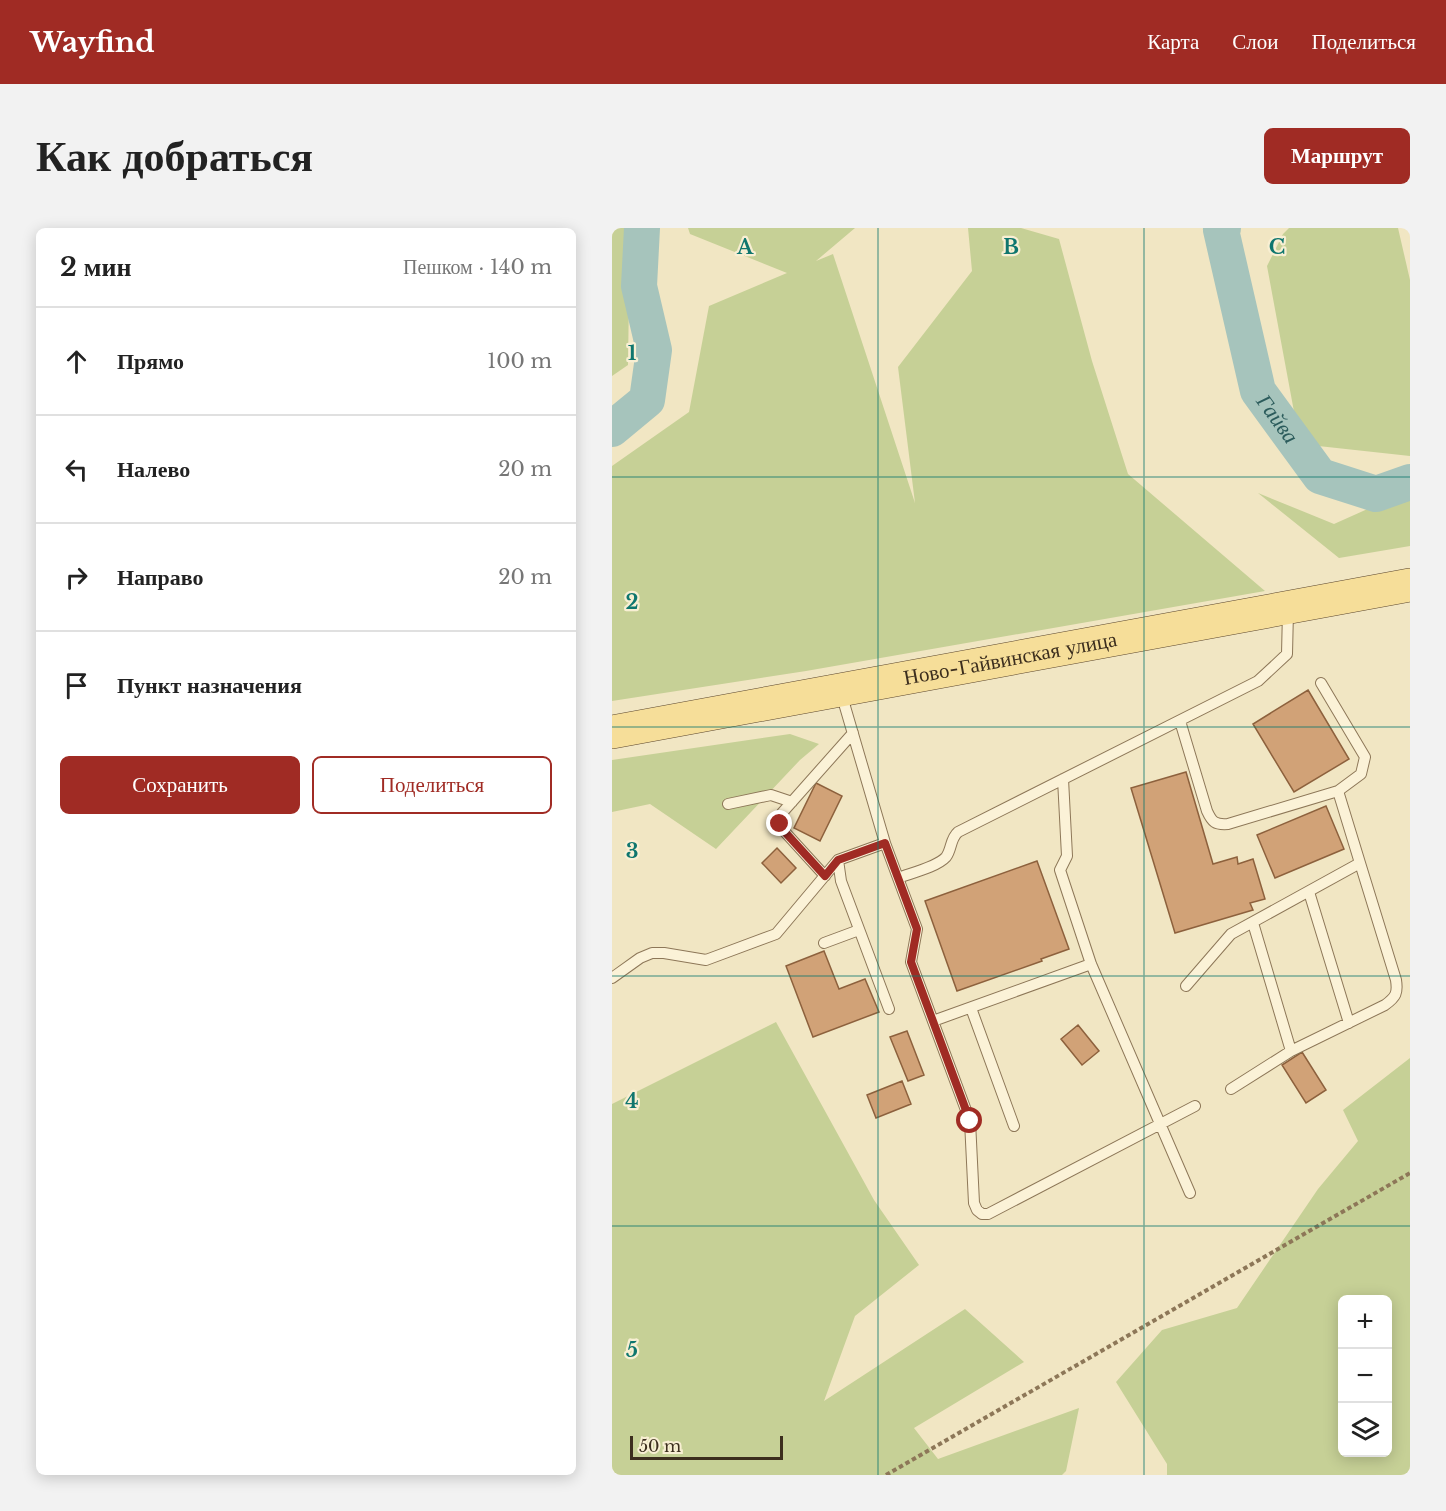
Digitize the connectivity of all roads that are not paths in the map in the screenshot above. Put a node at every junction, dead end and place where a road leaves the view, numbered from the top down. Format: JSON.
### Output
{"nodes":[{"id":1,"x":1410,"y":585,"type":"edge"},
{"id":2,"x":1288,"y":608,"type":"junction"},
{"id":3,"x":1321,"y":683,"type":"dead end"},
{"id":4,"x":840,"y":690,"type":"junction"},
{"id":5,"x":1180,"y":721,"type":"junction"},
{"id":6,"x":612,"y":732,"type":"edge"},
{"id":7,"x":853,"y":733,"type":"junction"},
{"id":8,"x":1064,"y":779,"type":"junction"},
{"id":9,"x":1338,"y":791,"type":"junction"},
{"id":10,"x":792,"y":802,"type":"junction"},
{"id":11,"x":728,"y":804,"type":"dead end"},
{"id":12,"x":885,"y":843,"type":"junction"},
{"id":13,"x":838,"y":860,"type":"junction"},
{"id":14,"x":1360,"y":863,"type":"junction"},
{"id":15,"x":825,"y":876,"type":"junction"},
{"id":16,"x":898,"y":878,"type":"junction"},
{"id":17,"x":1309,"y":892,"type":"junction"},
{"id":18,"x":1253,"y":922,"type":"junction"},
{"id":19,"x":860,"y":930,"type":"junction"},
{"id":20,"x":824,"y":943,"type":"dead end"},
{"id":21,"x":1090,"y":964,"type":"junction"},
{"id":22,"x":612,"y":978,"type":"edge"},
{"id":23,"x":1186,"y":986,"type":"dead end"},
{"id":24,"x":971,"y":1008,"type":"junction"},
{"id":25,"x":889,"y":1009,"type":"dead end"},
{"id":26,"x":933,"y":1022,"type":"junction"},
{"id":27,"x":1349,"y":1023,"type":"junction"},
{"id":28,"x":1291,"y":1051,"type":"junction"},
{"id":29,"x":1231,"y":1089,"type":"dead end"},
{"id":30,"x":1195,"y":1106,"type":"dead end"},
{"id":31,"x":1160,"y":1124,"type":"junction"},
{"id":32,"x":1014,"y":1126,"type":"dead end"},
{"id":33,"x":1190,"y":1193,"type":"dead end"}],
"edges":[{"from":1,"to":2,"type":"main road","name":"Ново-Гайвинская улица"},
{"from":2,"to":4,"type":"main road","name":"Ново-Гайвинская улица"},
{"from":2,"to":5,"type":"lane"},
{"from":3,"to":9,"type":"lane"},
{"from":4,"to":6,"type":"main road","name":"Ново-Гайвинская улица"},
{"from":4,"to":7,"type":"lane"},
{"from":5,"to":8,"type":"lane"},
{"from":5,"to":9,"type":"lane"},
{"from":7,"to":10,"type":"lane"},
{"from":7,"to":12,"type":"lane"},
{"from":8,"to":16,"type":"lane"},
{"from":8,"to":21,"type":"lane"},
{"from":9,"to":14,"type":"lane"},
{"from":10,"to":11,"type":"lane"},
{"from":10,"to":15,"type":"lane"},
{"from":12,"to":13,"type":"lane"},
{"from":12,"to":16,"type":"lane"},
{"from":13,"to":15,"type":"lane"},
{"from":13,"to":19,"type":"lane"},
{"from":14,"to":17,"type":"lane"},
{"from":14,"to":27,"type":"lane"},
{"from":15,"to":22,"type":"lane"},
{"from":16,"to":26,"type":"lane"},
{"from":17,"to":18,"type":"lane"},
{"from":17,"to":27,"type":"lane"},
{"from":18,"to":23,"type":"lane"},
{"from":18,"to":28,"type":"lane"},
{"from":19,"to":20,"type":"lane"},
{"from":19,"to":25,"type":"lane"},
{"from":21,"to":24,"type":"lane"},
{"from":21,"to":31,"type":"lane"},
{"from":24,"to":26,"type":"lane"},
{"from":24,"to":32,"type":"lane"},
{"from":26,"to":31,"type":"lane"},
{"from":27,"to":28,"type":"lane"},
{"from":28,"to":29,"type":"lane"},
{"from":30,"to":31,"type":"lane"},
{"from":31,"to":33,"type":"lane"}]}
